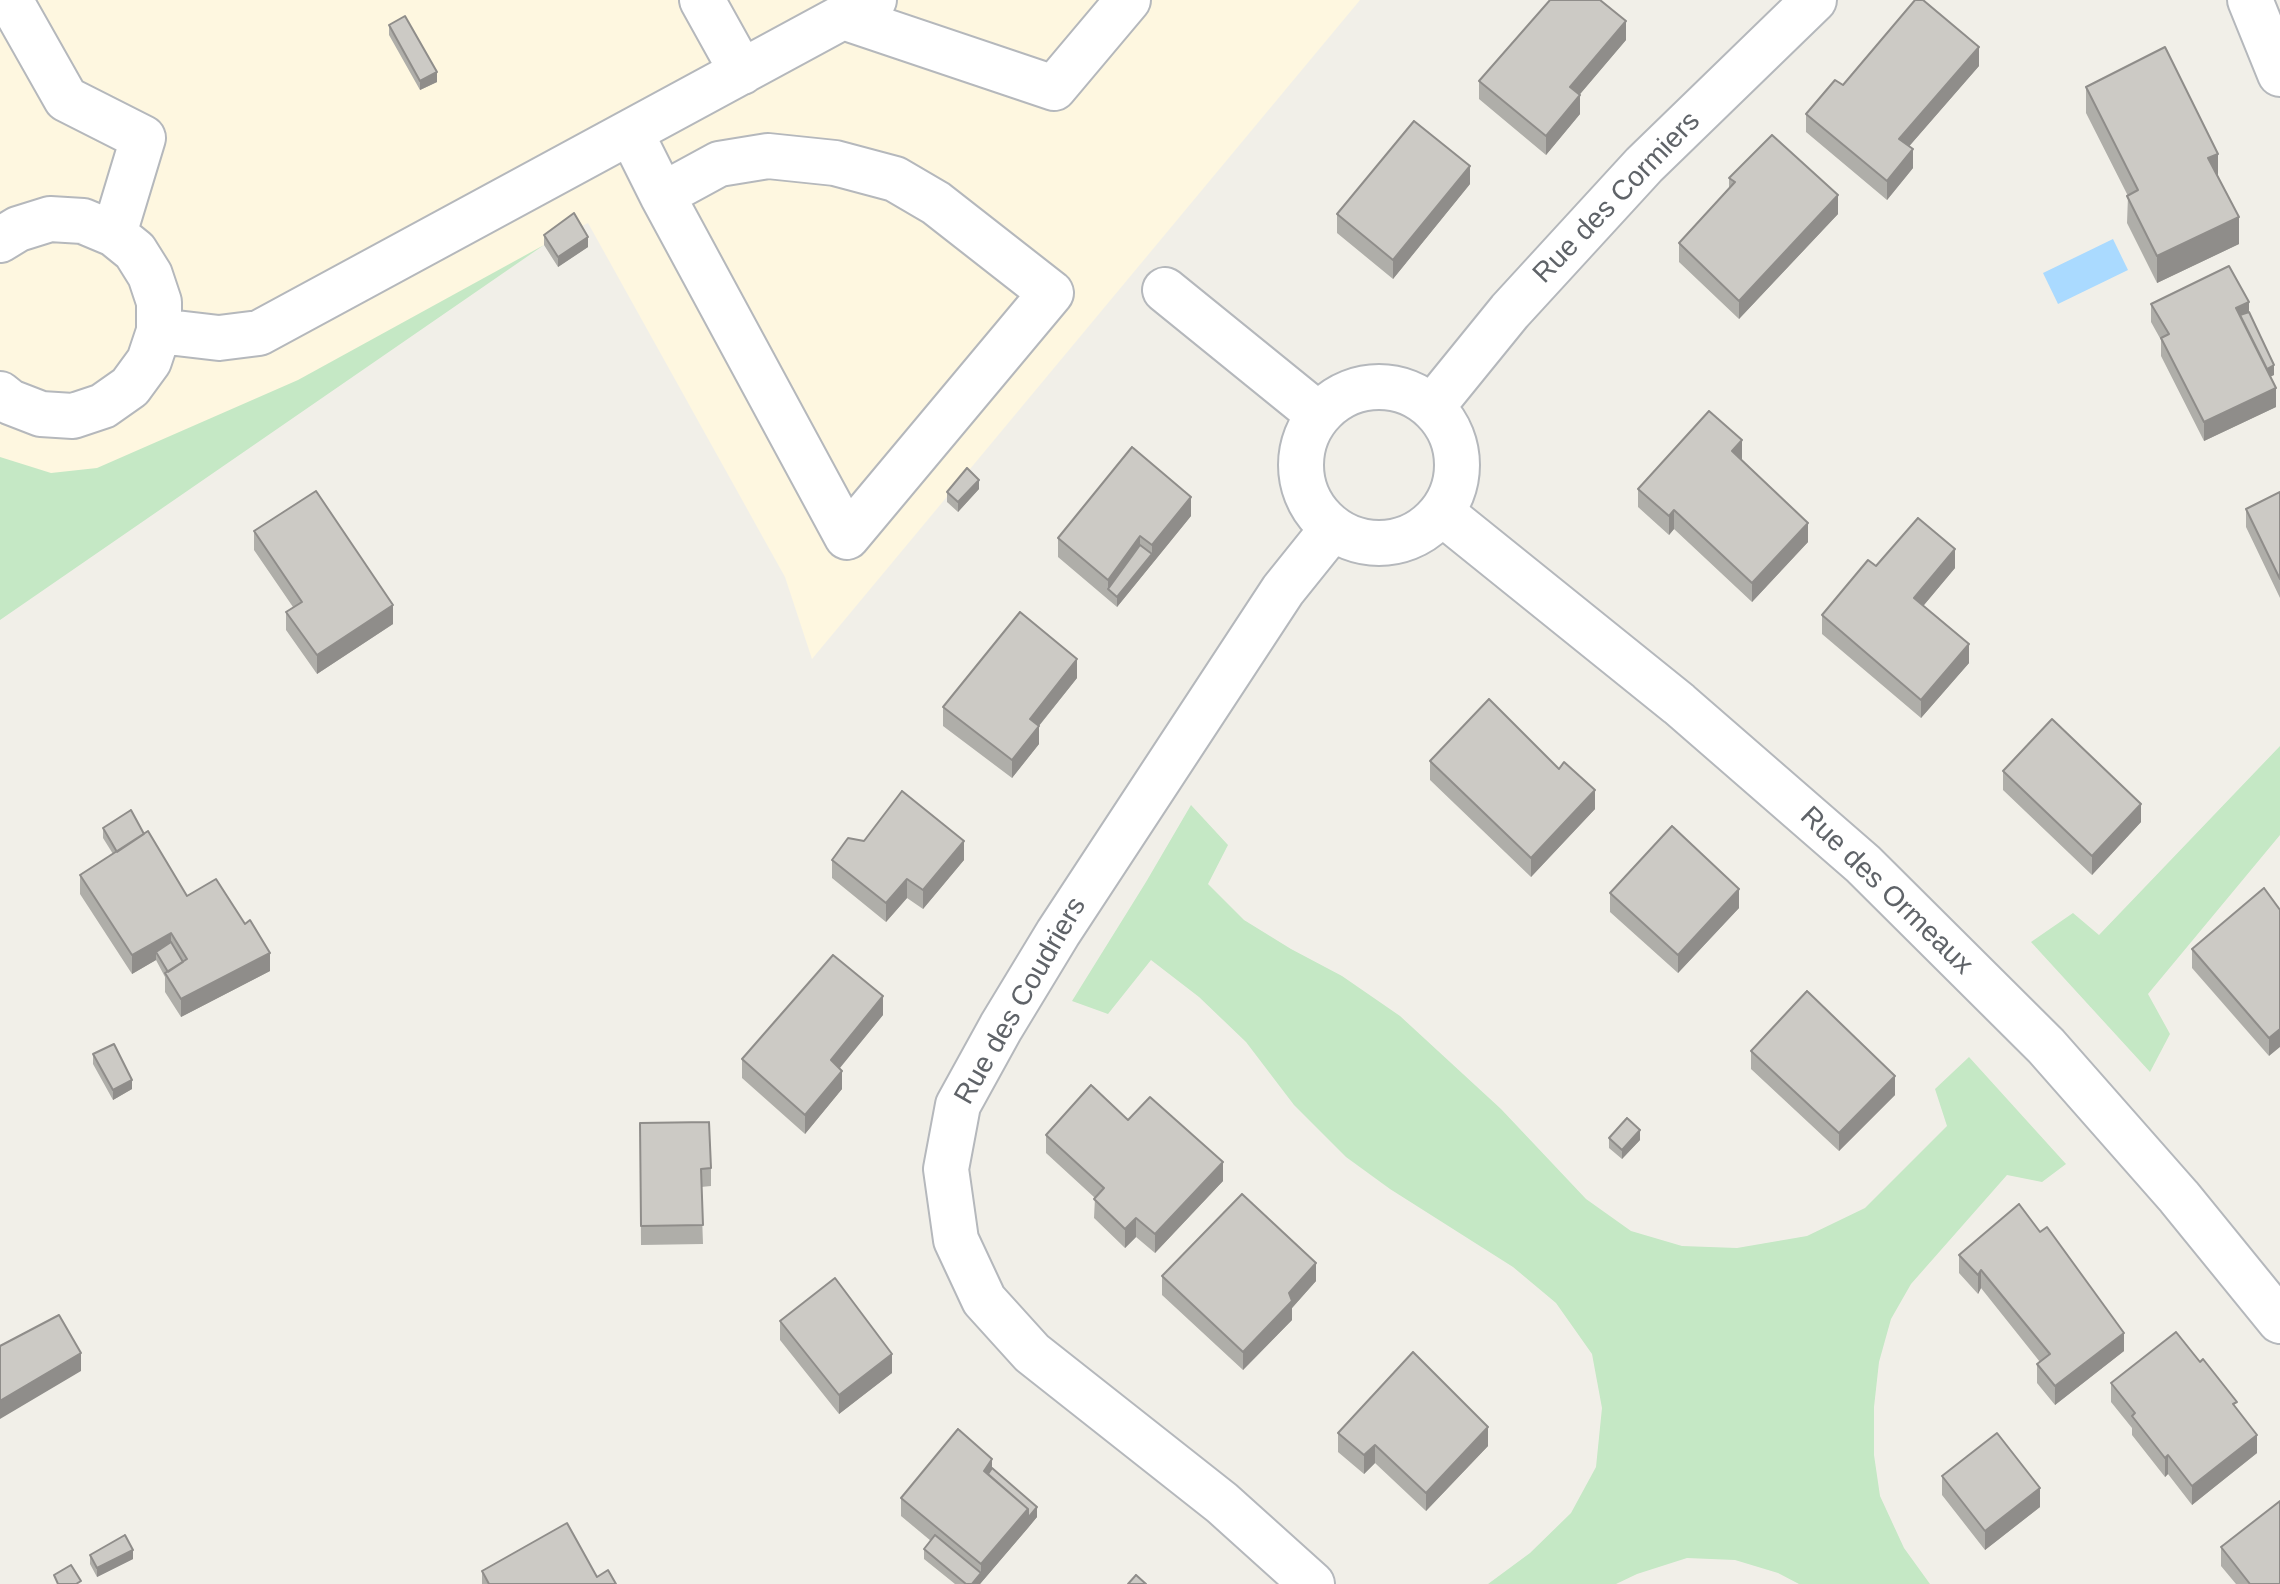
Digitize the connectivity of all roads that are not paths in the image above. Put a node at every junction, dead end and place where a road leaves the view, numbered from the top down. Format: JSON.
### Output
{"nodes":[{"id":1,"x":10,"y":0,"type":"edge"},
{"id":2,"x":702,"y":0,"type":"edge"},
{"id":3,"x":1128,"y":0,"type":"edge"},
{"id":4,"x":1814,"y":0,"type":"edge"},
{"id":5,"x":2250,"y":0,"type":"edge"},
{"id":6,"x":858,"y":8,"type":"edge"},
{"id":7,"x":742,"y":72,"type":"junction"},
{"id":8,"x":2280,"y":74,"type":"edge"},
{"id":9,"x":631,"y":133,"type":"junction"},
{"id":10,"x":662,"y":195,"type":"junction"},
{"id":11,"x":6,"y":222,"type":"edge"},
{"id":12,"x":114,"y":234,"type":"junction"},
{"id":13,"x":1165,"y":290,"type":"dead end"},
{"id":14,"x":159,"y":331,"type":"junction"},
{"id":15,"x":0,"y":394,"type":"edge"},
{"id":16,"x":1432,"y":407,"type":"junction"},
{"id":17,"x":1319,"y":415,"type":"junction"},
{"id":18,"x":1442,"y":513,"type":"junction"},
{"id":19,"x":1332,"y":529,"type":"junction"},
{"id":20,"x":2280,"y":1321,"type":"edge"},
{"id":21,"x":1312,"y":1584,"type":"edge"}],
"edges":[{"from":1,"to":12,"type":"street"},
{"from":2,"to":7,"type":"street"},
{"from":3,"to":6,"type":"street"},
{"from":4,"to":16,"type":"street","name":"Rue des Cormiers"},
{"from":5,"to":8,"type":"street"},
{"from":6,"to":7,"type":"street"},
{"from":7,"to":9,"type":"street"},
{"from":9,"to":10,"type":"street"},
{"from":9,"to":14,"type":"street"},
{"from":10,"to":10,"type":"street"},
{"from":11,"to":12,"type":"street"},
{"from":12,"to":14,"type":"street"},
{"from":13,"to":17,"type":"street"},
{"from":14,"to":15,"type":"street"},
{"from":16,"to":17,"type":"street"},
{"from":16,"to":18,"type":"street"},
{"from":17,"to":19,"type":"street"},
{"from":18,"to":19,"type":"street"},
{"from":18,"to":20,"type":"street","name":"Rue des Ormeaux"},
{"from":19,"to":21,"type":"street","name":"Rue des Coudriers"}]}
